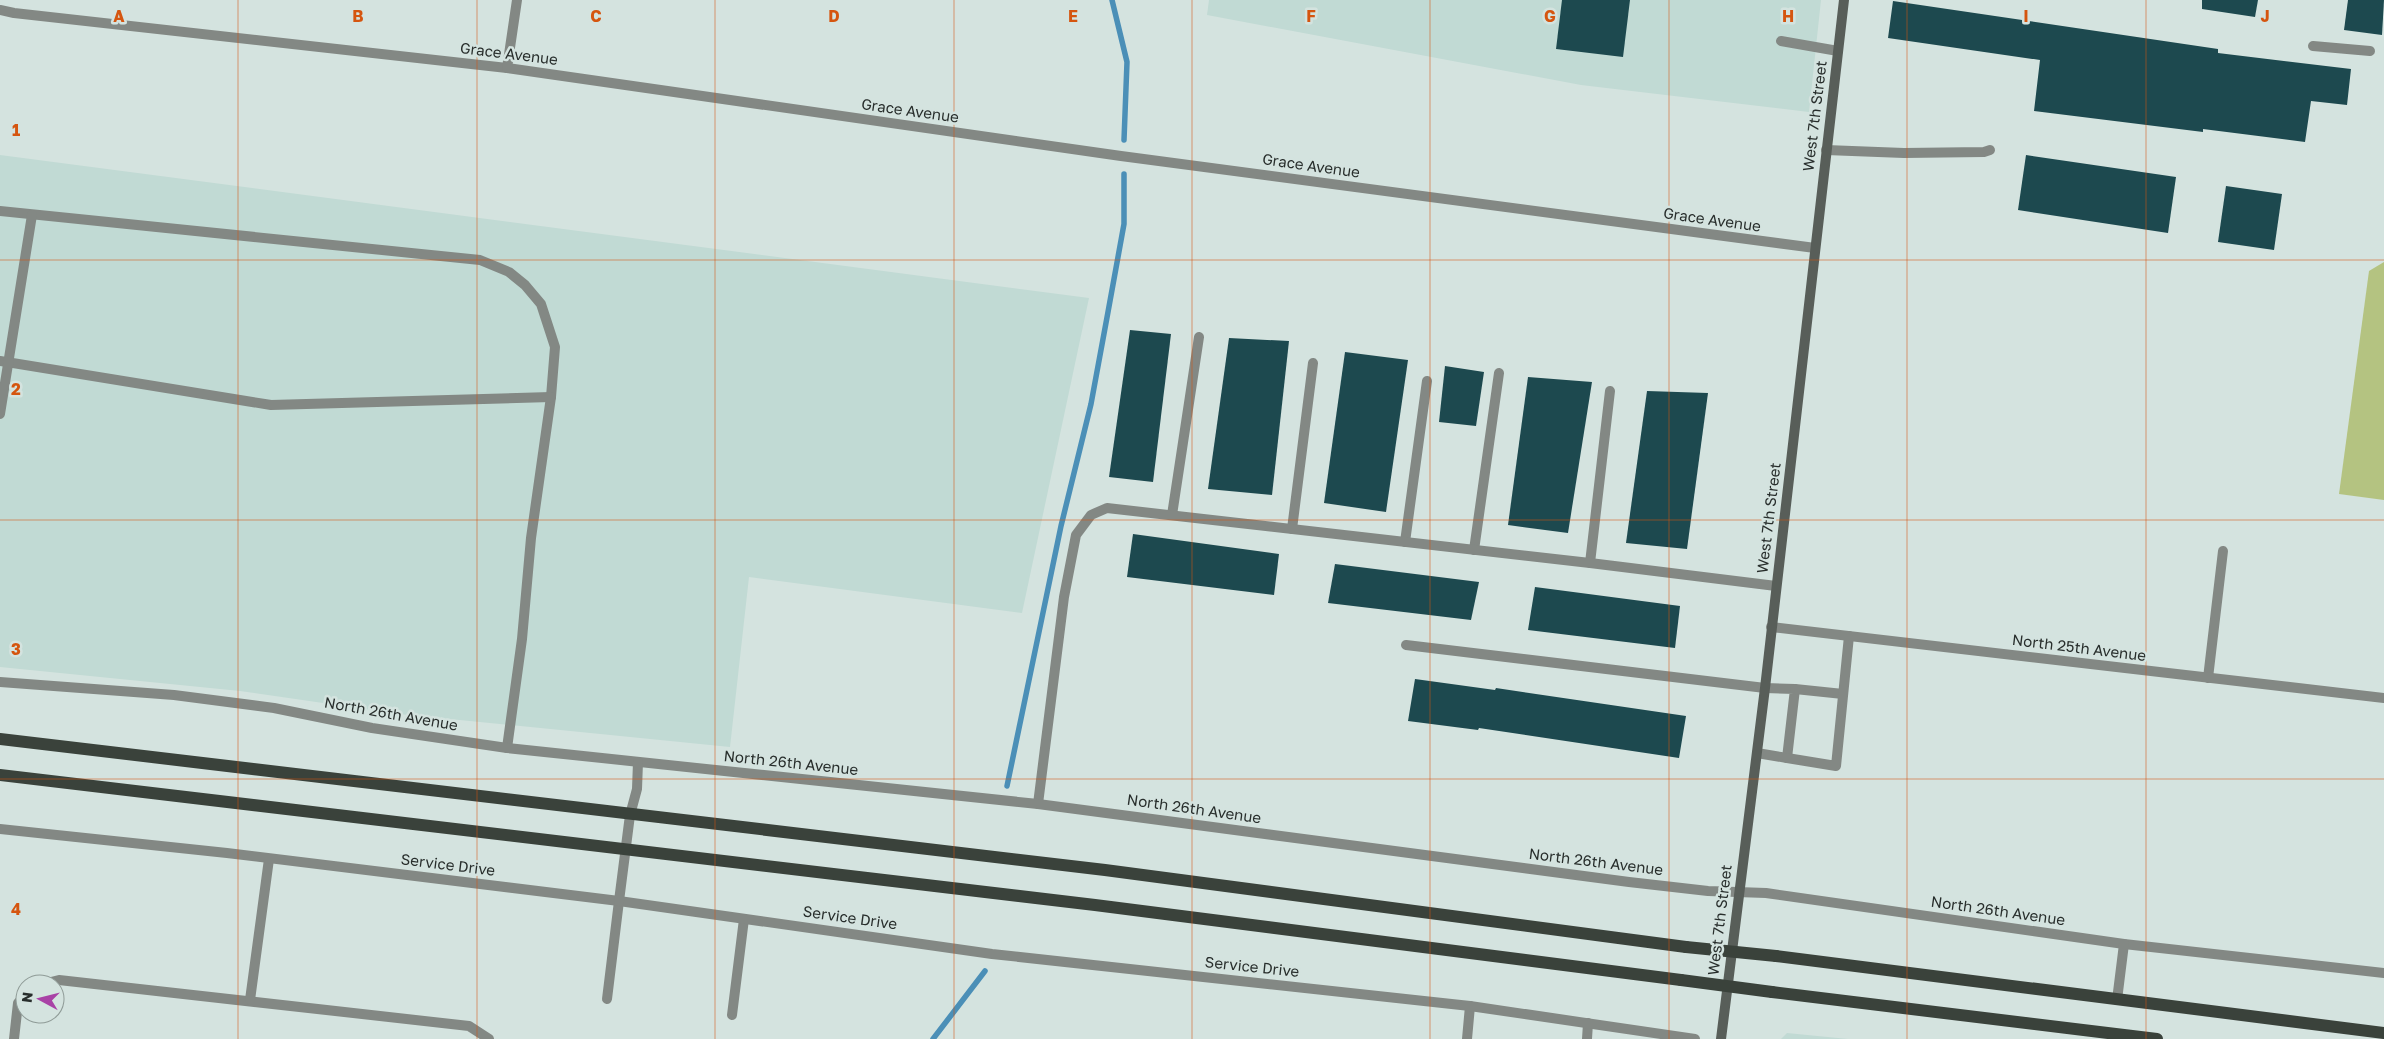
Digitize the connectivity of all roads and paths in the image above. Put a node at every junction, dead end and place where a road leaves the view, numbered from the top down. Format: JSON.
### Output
{"nodes":[{"id":1,"x":517,"y":0,"type":"edge"},
{"id":2,"x":1844,"y":0,"type":"edge"},
{"id":3,"x":0,"y":10,"type":"edge"},
{"id":4,"x":1782,"y":41,"type":"dead end"},
{"id":5,"x":2313,"y":46,"type":"dead end"},
{"id":6,"x":2370,"y":50,"type":"dead end"},
{"id":7,"x":1838,"y":51,"type":"junction"},
{"id":8,"x":507,"y":68,"type":"junction"},
{"id":9,"x":1826,"y":150,"type":"junction"},
{"id":10,"x":1990,"y":150,"type":"dead end"},
{"id":11,"x":0,"y":211,"type":"edge"},
{"id":12,"x":32,"y":215,"type":"junction"},
{"id":13,"x":1815,"y":248,"type":"junction"},
{"id":14,"x":1198,"y":337,"type":"dead end"},
{"id":15,"x":4,"y":361,"type":"edge"},
{"id":16,"x":1313,"y":363,"type":"dead end"},
{"id":17,"x":1499,"y":373,"type":"dead end"},
{"id":18,"x":1427,"y":382,"type":"dead end"},
{"id":19,"x":1610,"y":391,"type":"dead end"},
{"id":20,"x":551,"y":397,"type":"junction"},
{"id":21,"x":0,"y":414,"type":"edge"},
{"id":22,"x":1172,"y":515,"type":"junction"},
{"id":23,"x":1292,"y":529,"type":"junction"},
{"id":24,"x":1405,"y":542,"type":"junction"},
{"id":25,"x":1474,"y":550,"type":"junction"},
{"id":26,"x":2223,"y":551,"type":"dead end"},
{"id":27,"x":1590,"y":563,"type":"junction"},
{"id":28,"x":1776,"y":586,"type":"junction"},
{"id":29,"x":1771,"y":627,"type":"junction"},
{"id":30,"x":1849,"y":636,"type":"junction"},
{"id":31,"x":1406,"y":645,"type":"dead end"},
{"id":32,"x":2208,"y":678,"type":"junction"},
{"id":33,"x":0,"y":682,"type":"edge"},
{"id":34,"x":1765,"y":688,"type":"junction"},
{"id":35,"x":1796,"y":689,"type":"junction"},
{"id":36,"x":1843,"y":694,"type":"junction"},
{"id":37,"x":2384,"y":698,"type":"edge"},
{"id":38,"x":0,"y":739,"type":"edge"},
{"id":39,"x":507,"y":748,"type":"junction"},
{"id":40,"x":1757,"y":753,"type":"junction"},
{"id":41,"x":1787,"y":758,"type":"junction"},
{"id":42,"x":638,"y":762,"type":"junction"},
{"id":43,"x":0,"y":775,"type":"edge"},
{"id":44,"x":1038,"y":804,"type":"junction"},
{"id":45,"x":630,"y":814,"type":"junction"},
{"id":46,"x":0,"y":829,"type":"edge"},
{"id":47,"x":626,"y":849,"type":"junction"},
{"id":48,"x":269,"y":859,"type":"junction"},
{"id":49,"x":1738,"y":892,"type":"junction"},
{"id":50,"x":619,"y":901,"type":"junction"},
{"id":51,"x":744,"y":919,"type":"junction"},
{"id":52,"x":2124,"y":944,"type":"junction"},
{"id":53,"x":2384,"y":973,"type":"edge"},
{"id":54,"x":65,"y":981,"type":"edge"},
{"id":55,"x":250,"y":1000,"type":"junction"},
{"id":56,"x":607,"y":1000,"type":"dead end"},
{"id":57,"x":2117,"y":1000,"type":"junction"},
{"id":58,"x":1470,"y":1006,"type":"junction"},
{"id":59,"x":732,"y":1015,"type":"dead end"},
{"id":60,"x":1588,"y":1023,"type":"junction"},
{"id":61,"x":16,"y":1024,"type":"edge"},
{"id":62,"x":2384,"y":1032,"type":"edge"},
{"id":63,"x":14,"y":1039,"type":"edge"},
{"id":64,"x":489,"y":1039,"type":"edge"},
{"id":65,"x":1467,"y":1039,"type":"edge"},
{"id":66,"x":1587,"y":1039,"type":"edge"},
{"id":67,"x":1695,"y":1039,"type":"edge"},
{"id":68,"x":1721,"y":1039,"type":"edge"},
{"id":69,"x":2153,"y":1039,"type":"edge"},
{"id":70,"x":2157,"y":1039,"type":"edge"}],
"edges":[{"from":1,"to":8,"type":"street"},
{"from":2,"to":7,"type":"main road","name":"West 7th Street"},
{"from":3,"to":8,"type":"street","name":"Grace Avenue"},
{"from":4,"to":7,"type":"street"},
{"from":5,"to":6,"type":"street"},
{"from":7,"to":9,"type":"main road","name":"West 7th Street"},
{"from":8,"to":13,"type":"street","name":"Grace Avenue"},
{"from":9,"to":10,"type":"street"},
{"from":9,"to":13,"type":"main road","name":"West 7th Street"},
{"from":11,"to":12,"type":"street"},
{"from":12,"to":15,"type":"street"},
{"from":12,"to":20,"type":"street"},
{"from":13,"to":28,"type":"main road","name":"West 7th Street"},
{"from":14,"to":22,"type":"street"},
{"from":15,"to":20,"type":"street"},
{"from":15,"to":21,"type":"street"},
{"from":16,"to":23,"type":"street"},
{"from":17,"to":25,"type":"street"},
{"from":18,"to":24,"type":"street"},
{"from":19,"to":27,"type":"street"},
{"from":20,"to":39,"type":"street"},
{"from":22,"to":23,"type":"street"},
{"from":22,"to":44,"type":"street"},
{"from":23,"to":24,"type":"street"},
{"from":24,"to":25,"type":"street"},
{"from":25,"to":27,"type":"street"},
{"from":26,"to":32,"type":"street"},
{"from":27,"to":28,"type":"street"},
{"from":28,"to":29,"type":"main road","name":"West 7th Street"},
{"from":29,"to":30,"type":"street","name":"North 25th Avenue"},
{"from":29,"to":34,"type":"main road","name":"West 7th Street"},
{"from":30,"to":32,"type":"street","name":"North 25th Avenue"},
{"from":30,"to":36,"type":"street"},
{"from":31,"to":34,"type":"street"},
{"from":32,"to":37,"type":"street","name":"North 25th Avenue"},
{"from":33,"to":39,"type":"street","name":"North 26th Avenue"},
{"from":34,"to":35,"type":"street"},
{"from":34,"to":40,"type":"main road","name":"West 7th Street"},
{"from":35,"to":36,"type":"street"},
{"from":35,"to":41,"type":"street"},
{"from":36,"to":41,"type":"street"},
{"from":38,"to":45,"type":"main road"},
{"from":39,"to":42,"type":"street","name":"North 26th Avenue"},
{"from":40,"to":41,"type":"street"},
{"from":40,"to":49,"type":"main road","name":"West 7th Street"},
{"from":42,"to":44,"type":"street","name":"North 26th Avenue"},
{"from":42,"to":45,"type":"street"},
{"from":43,"to":47,"type":"main road"},
{"from":44,"to":49,"type":"street","name":"North 26th Avenue"},
{"from":45,"to":47,"type":"street"},
{"from":45,"to":57,"type":"main road","bridge":true},
{"from":46,"to":48,"type":"street","name":"Service Drive"},
{"from":47,"to":50,"type":"street"},
{"from":47,"to":69,"type":"main road","bridge":true},
{"from":48,"to":50,"type":"street","name":"Service Drive"},
{"from":48,"to":55,"type":"street"},
{"from":49,"to":52,"type":"street","name":"North 26th Avenue"},
{"from":49,"to":68,"type":"main road","name":"West 7th Street"},
{"from":50,"to":51,"type":"street","name":"Service Drive"},
{"from":50,"to":56,"type":"street"},
{"from":51,"to":58,"type":"street","name":"Service Drive"},
{"from":51,"to":59,"type":"street"},
{"from":52,"to":53,"type":"street","name":"North 26th Avenue"},
{"from":52,"to":57,"type":"street"},
{"from":54,"to":55,"type":"street"},
{"from":55,"to":64,"type":"street"},
{"from":57,"to":62,"type":"main road"},
{"from":58,"to":60,"type":"street","name":"Service Drive"},
{"from":58,"to":65,"type":"street"},
{"from":60,"to":66,"type":"street"},
{"from":60,"to":67,"type":"street","name":"Service Drive"},
{"from":61,"to":63,"type":"street"},
{"from":69,"to":70,"type":"main road"}]}
